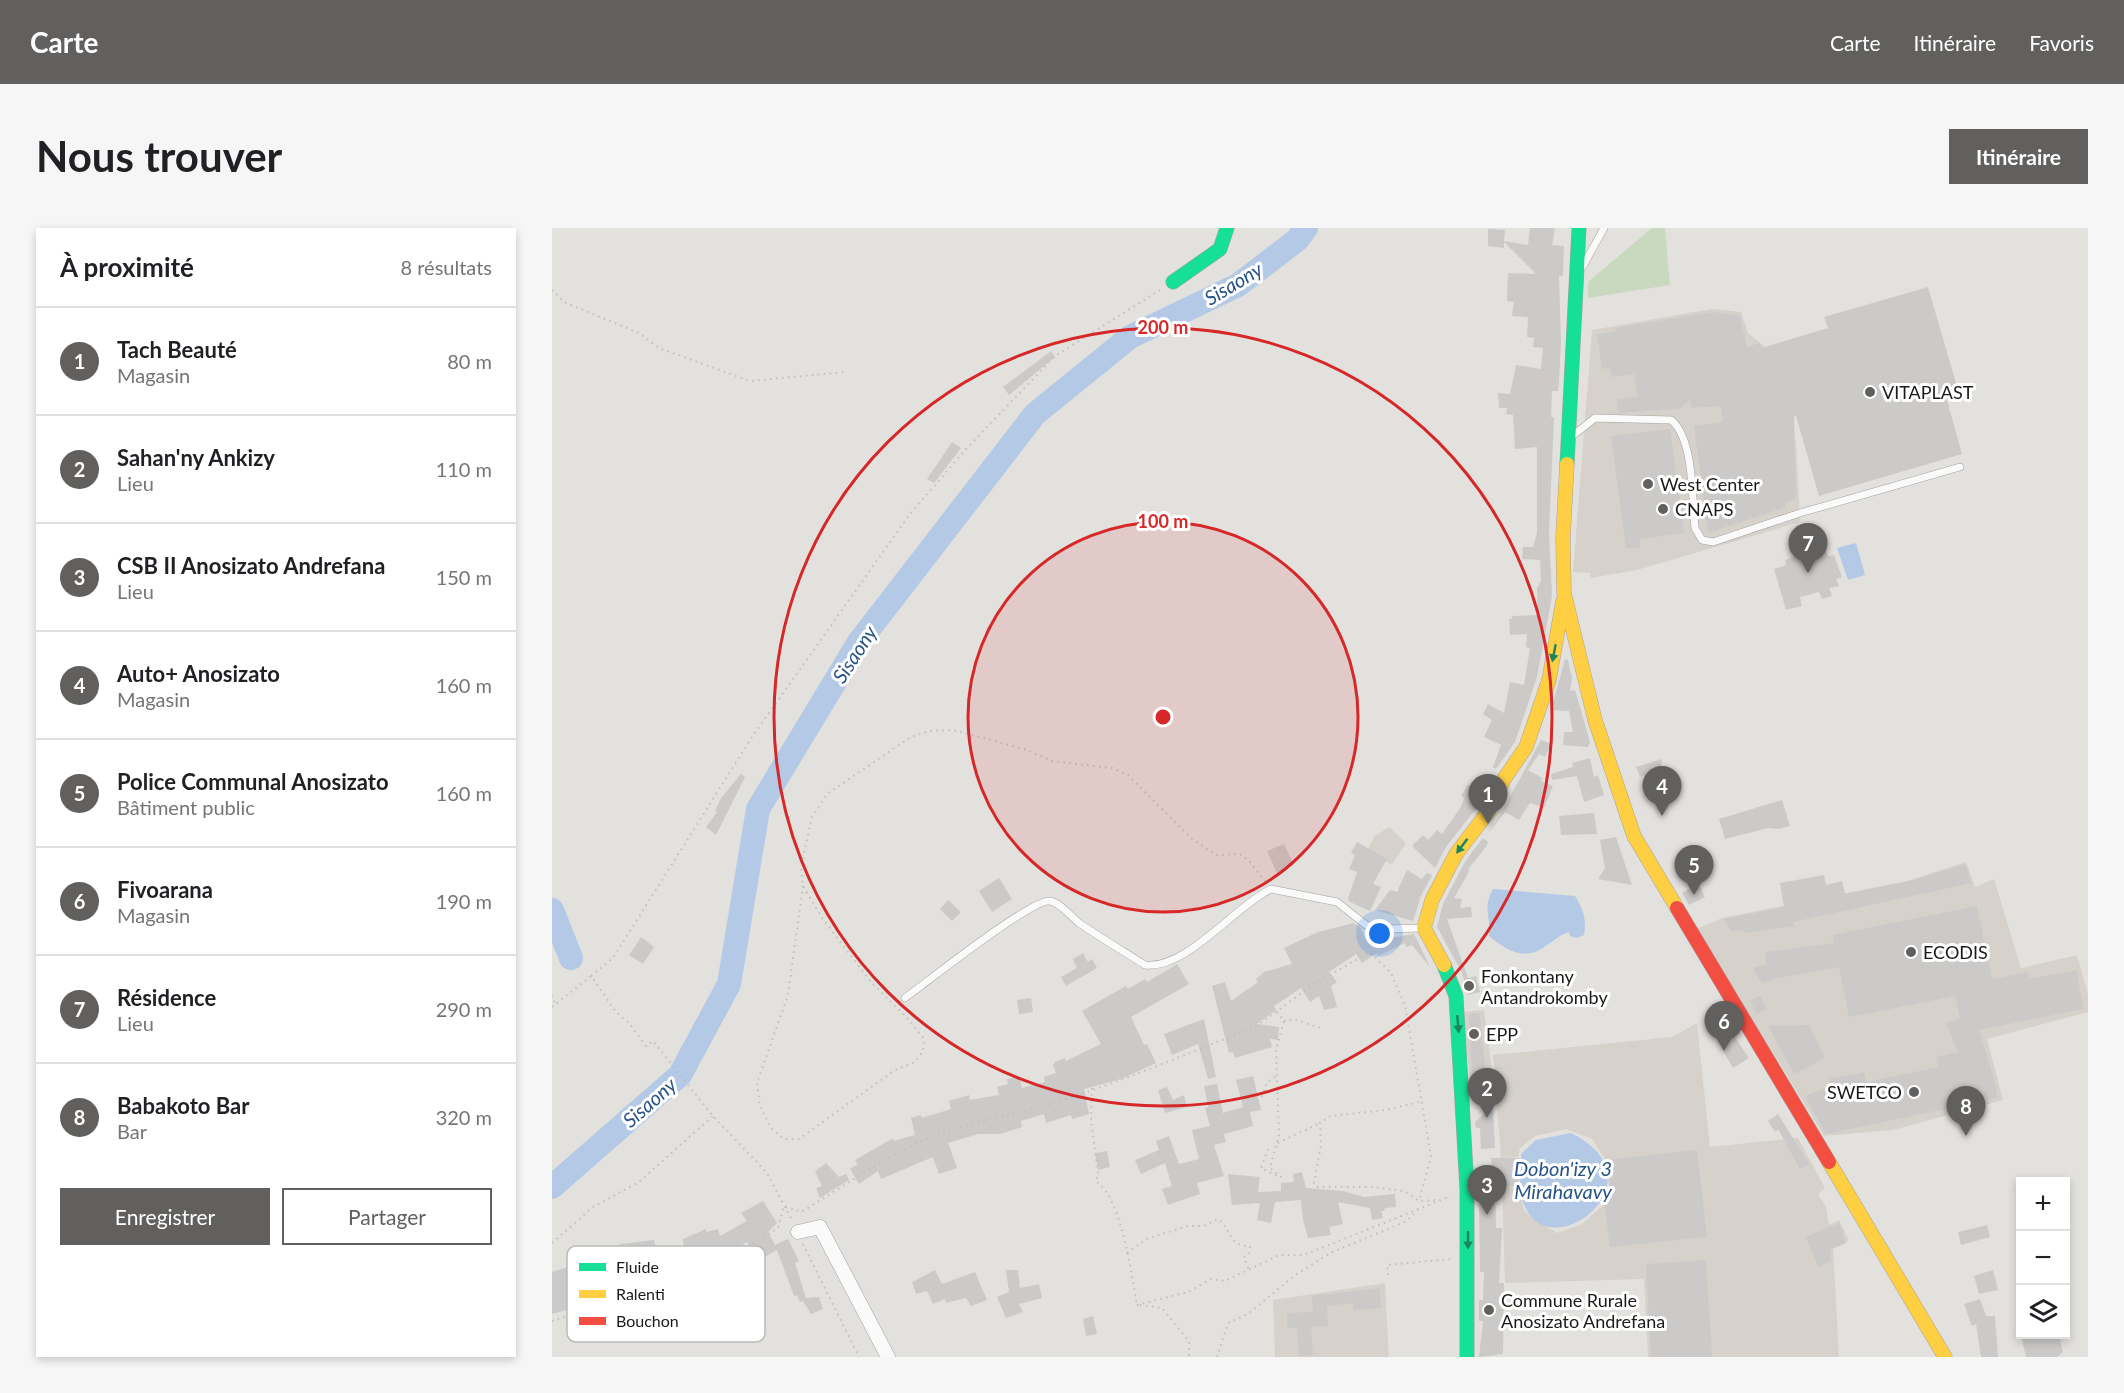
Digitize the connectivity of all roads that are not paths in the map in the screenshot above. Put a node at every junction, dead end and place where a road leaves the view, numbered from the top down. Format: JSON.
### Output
{"nodes":[{"id":1,"x":1227,"y":228,"type":"edge"},
{"id":2,"x":1579,"y":228,"type":"edge"},
{"id":3,"x":1604,"y":228,"type":"edge"},
{"id":4,"x":1575,"y":281,"type":"junction"},
{"id":5,"x":1173,"y":282,"type":"road end"},
{"id":6,"x":1569,"y":439,"type":"junction"},
{"id":7,"x":1960,"y":466,"type":"dead end"},
{"id":8,"x":1564,"y":596,"type":"junction"},
{"id":9,"x":1424,"y":928,"type":"junction"},
{"id":10,"x":905,"y":998,"type":"dead end"},
{"id":11,"x":798,"y":1232,"type":"road end"},
{"id":12,"x":888,"y":1357,"type":"edge"},
{"id":13,"x":1467,"y":1357,"type":"edge"},
{"id":14,"x":1944,"y":1357,"type":"edge"}],
"edges":[{"from":1,"to":5,"type":"main road"},
{"from":2,"to":4,"type":"main road"},
{"from":3,"to":4,"type":"lane"},
{"from":4,"to":6,"type":"main road"},
{"from":6,"to":7,"type":"lane"},
{"from":6,"to":8,"type":"main road"},
{"from":8,"to":9,"type":"main road","one_way":true},
{"from":8,"to":14,"type":"main road"},
{"from":9,"to":10,"type":"lane"},
{"from":9,"to":13,"type":"main road","one_way":true},
{"from":11,"to":12,"type":"street"}]}
